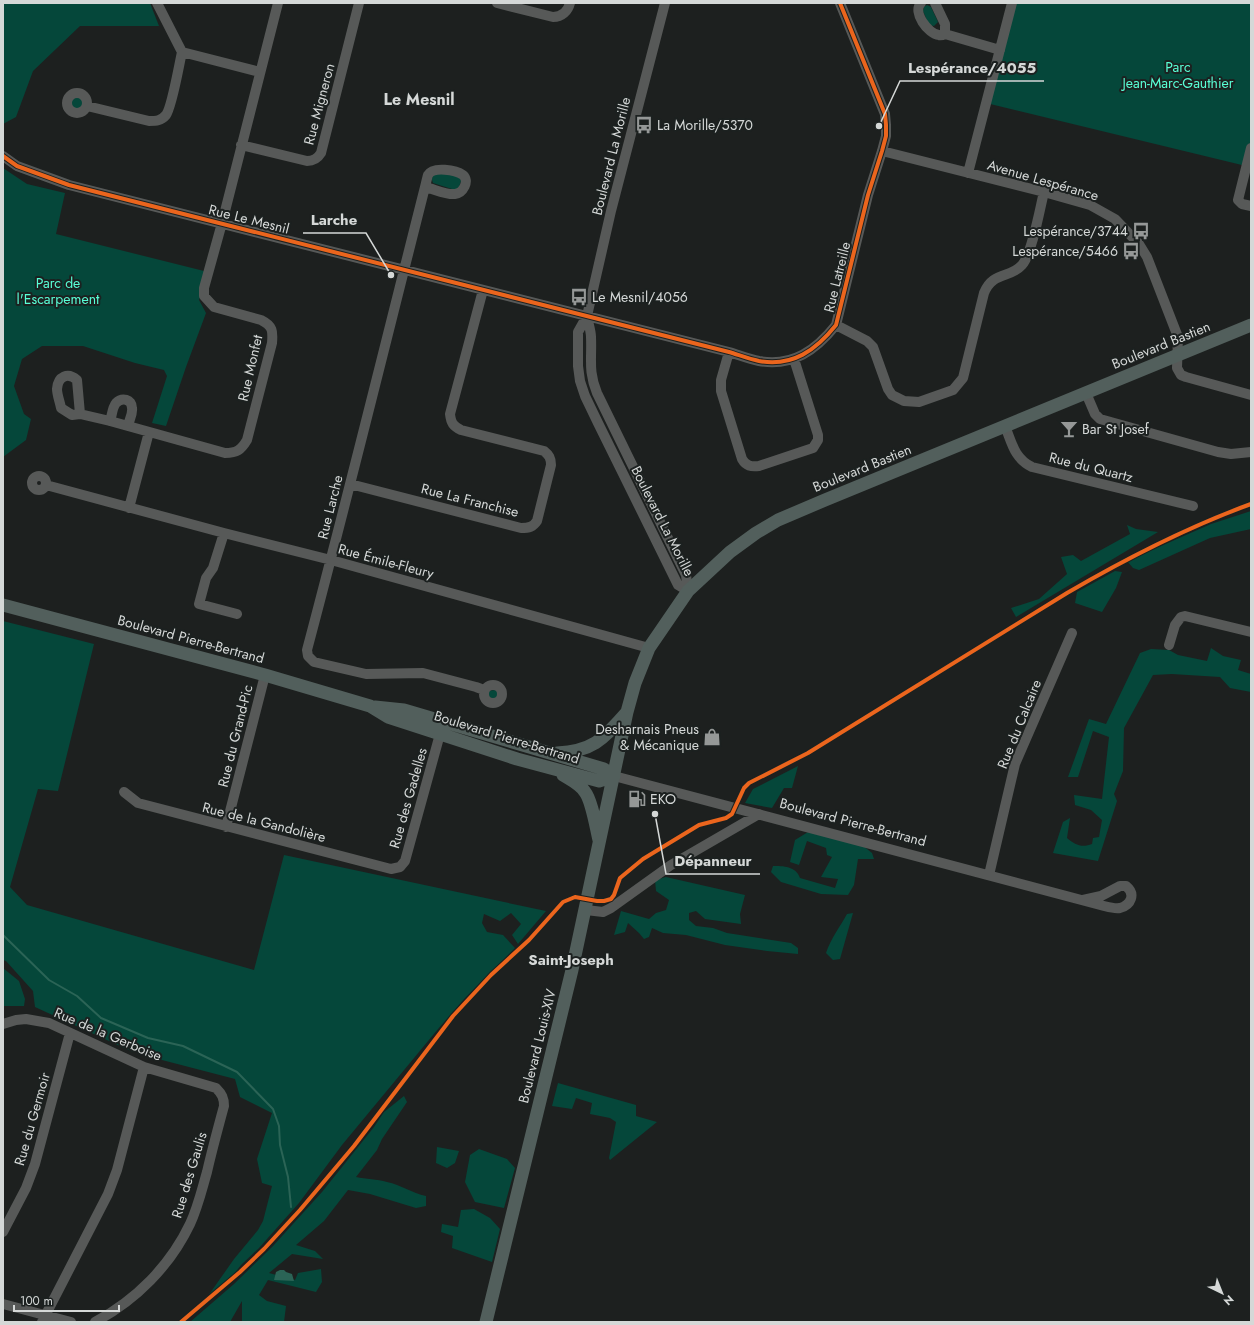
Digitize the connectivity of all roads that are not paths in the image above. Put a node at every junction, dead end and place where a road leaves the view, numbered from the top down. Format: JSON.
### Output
{"nodes":[{"id":1,"x":157,"y":3,"type":"edge"},
{"id":2,"x":278,"y":3,"type":"edge"},
{"id":3,"x":359,"y":3,"type":"edge"},
{"id":4,"x":497,"y":3,"type":"edge"},
{"id":5,"x":570,"y":3,"type":"edge"},
{"id":6,"x":665,"y":3,"type":"edge"},
{"id":7,"x":840,"y":3,"type":"edge"},
{"id":8,"x":921,"y":3,"type":"edge"},
{"id":9,"x":935,"y":3,"type":"edge"},
{"id":10,"x":1012,"y":3,"type":"edge"},
{"id":11,"x":945,"y":34,"type":"junction"},
{"id":12,"x":1000,"y":50,"type":"junction"},
{"id":13,"x":182,"y":52,"type":"junction"},
{"id":14,"x":260,"y":72,"type":"junction"},
{"id":15,"x":87,"y":106,"type":"dead end"},
{"id":16,"x":241,"y":145,"type":"junction"},
{"id":17,"x":1251,"y":148,"type":"edge"},
{"id":18,"x":882,"y":152,"type":"junction"},
{"id":19,"x":3,"y":156,"type":"edge"},
{"id":20,"x":968,"y":173,"type":"junction"},
{"id":21,"x":425,"y":187,"type":"dead end"},
{"id":22,"x":1044,"y":192,"type":"junction"},
{"id":23,"x":1251,"y":206,"type":"edge"},
{"id":24,"x":222,"y":223,"type":"junction"},
{"id":25,"x":404,"y":270,"type":"junction"},
{"id":26,"x":483,"y":290,"type":"junction"},
{"id":27,"x":586,"y":316,"type":"junction"},
{"id":28,"x":836,"y":325,"type":"junction"},
{"id":29,"x":1251,"y":326,"type":"edge"},
{"id":30,"x":729,"y":352,"type":"junction"},
{"id":31,"x":1177,"y":356,"type":"junction"},
{"id":32,"x":794,"y":359,"type":"junction"},
{"id":33,"x":1086,"y":393,"type":"junction"},
{"id":34,"x":1251,"y":395,"type":"edge"},
{"id":35,"x":80,"y":414,"type":"dead end"},
{"id":36,"x":110,"y":421,"type":"junction"},
{"id":37,"x":128,"y":426,"type":"junction"},
{"id":38,"x":1005,"y":426,"type":"junction"},
{"id":39,"x":149,"y":432,"type":"junction"},
{"id":40,"x":1251,"y":452,"type":"edge"},
{"id":41,"x":350,"y":484,"type":"junction"},
{"id":42,"x":46,"y":485,"type":"dead end"},
{"id":43,"x":1193,"y":506,"type":"dead end"},
{"id":44,"x":129,"y":508,"type":"junction"},
{"id":45,"x":224,"y":533,"type":"junction"},
{"id":46,"x":331,"y":560,"type":"junction"},
{"id":47,"x":688,"y":591,"type":"junction"},
{"id":48,"x":3,"y":605,"type":"edge"},
{"id":49,"x":236,"y":614,"type":"dead end"},
{"id":50,"x":1251,"y":632,"type":"edge"},
{"id":51,"x":1072,"y":633,"type":"dead end"},
{"id":52,"x":1170,"y":645,"type":"dead end"},
{"id":53,"x":649,"y":648,"type":"junction"},
{"id":54,"x":265,"y":675,"type":"junction"},
{"id":55,"x":484,"y":690,"type":"dead end"},
{"id":56,"x":370,"y":706,"type":"junction"},
{"id":57,"x":627,"y":712,"type":"junction"},
{"id":58,"x":440,"y":734,"type":"junction"},
{"id":59,"x":547,"y":753,"type":"junction"},
{"id":60,"x":551,"y":768,"type":"junction"},
{"id":61,"x":614,"y":776,"type":"junction"},
{"id":62,"x":124,"y":792,"type":"dead end"},
{"id":63,"x":759,"y":814,"type":"junction"},
{"id":64,"x":226,"y":827,"type":"junction"},
{"id":65,"x":600,"y":843,"type":"junction"},
{"id":66,"x":400,"y":867,"type":"joint"},
{"id":67,"x":989,"y":875,"type":"junction"},
{"id":68,"x":1083,"y":900,"type":"dead end"},
{"id":69,"x":586,"y":910,"type":"junction"},
{"id":70,"x":3,"y":1024,"type":"edge"},
{"id":71,"x":70,"y":1033,"type":"junction"},
{"id":72,"x":144,"y":1067,"type":"junction"},
{"id":73,"x":222,"y":1093,"type":"joint"},
{"id":74,"x":3,"y":1232,"type":"edge"},
{"id":75,"x":3,"y":1304,"type":"edge"},
{"id":76,"x":43,"y":1319,"type":"edge"},
{"id":77,"x":71,"y":1322,"type":"edge"},
{"id":78,"x":96,"y":1322,"type":"edge"},
{"id":79,"x":486,"y":1322,"type":"edge"}],
"edges":[{"from":1,"to":13,"type":"street"},
{"from":2,"to":14,"type":"street","name":"Rue Monfet"},
{"from":3,"to":16,"type":"street","name":"Rue Migneron"},
{"from":4,"to":5,"type":"street"},
{"from":6,"to":27,"type":"street","name":"Boulevard La Morille"},
{"from":7,"to":18,"type":"street","name":"Rue Latreille"},
{"from":8,"to":11,"type":"street"},
{"from":9,"to":11,"type":"street"},
{"from":10,"to":12,"type":"street"},
{"from":11,"to":12,"type":"street"},
{"from":12,"to":20,"type":"street"},
{"from":13,"to":14,"type":"street"},
{"from":13,"to":15,"type":"street"},
{"from":14,"to":16,"type":"street","name":"Rue Monfet"},
{"from":16,"to":24,"type":"street","name":"Rue Monfet"},
{"from":17,"to":23,"type":"street"},
{"from":18,"to":20,"type":"street","name":"Avenue Lespérance"},
{"from":18,"to":28,"type":"street","name":"Rue Latreille"},
{"from":19,"to":24,"type":"street","name":"Rue Le Mesnil"},
{"from":20,"to":22,"type":"street","name":"Avenue Lespérance"},
{"from":21,"to":25,"type":"street","name":"Rue Larche"},
{"from":22,"to":28,"type":"street"},
{"from":22,"to":31,"type":"street","name":"Avenue Lespérance"},
{"from":24,"to":25,"type":"street","name":"Rue Le Mesnil"},
{"from":24,"to":39,"type":"street","name":"Rue Monfet"},
{"from":25,"to":26,"type":"street","name":"Rue Le Mesnil"},
{"from":25,"to":41,"type":"street","name":"Rue Larche"},
{"from":26,"to":27,"type":"street","name":"Rue Le Mesnil"},
{"from":26,"to":41,"type":"street","name":"Rue La Franchise"},
{"from":27,"to":30,"type":"street","name":"Rue Latreille"},
{"from":27,"to":47,"type":"street","name":"Boulevard La Morille"},
{"from":28,"to":32,"type":"street","name":"Rue Latreille"},
{"from":29,"to":31,"type":"main road","name":"Boulevard Bastien"},
{"from":30,"to":32,"type":"street","name":"Rue Latreille"},
{"from":30,"to":32,"type":"street"},
{"from":31,"to":33,"type":"main road","name":"Boulevard Bastien"},
{"from":31,"to":34,"type":"street","name":"Avenue Lespérance"},
{"from":33,"to":38,"type":"main road","name":"Boulevard Bastien"},
{"from":33,"to":40,"type":"street"},
{"from":35,"to":36,"type":"street"},
{"from":36,"to":37,"type":"street"},
{"from":36,"to":37,"type":"street"},
{"from":37,"to":39,"type":"street"},
{"from":38,"to":43,"type":"street","name":"Rue du Quartz"},
{"from":38,"to":47,"type":"main road","name":"Boulevard Bastien"},
{"from":39,"to":44,"type":"street"},
{"from":41,"to":46,"type":"street","name":"Rue Larche"},
{"from":42,"to":44,"type":"street","name":"Rue Émile-Fleury"},
{"from":44,"to":45,"type":"street","name":"Rue Émile-Fleury"},
{"from":45,"to":46,"type":"street","name":"Rue Émile-Fleury"},
{"from":45,"to":49,"type":"street"},
{"from":46,"to":53,"type":"street","name":"Rue Émile-Fleury"},
{"from":46,"to":55,"type":"street","name":"Rue Larche"},
{"from":47,"to":53,"type":"main road","name":"Boulevard Bastien"},
{"from":48,"to":54,"type":"main road","name":"Boulevard Pierre-Bertrand"},
{"from":50,"to":52,"type":"street"},
{"from":51,"to":67,"type":"street","name":"Rue du Calcaire"},
{"from":53,"to":57,"type":"main road","name":"Boulevard Bastien"},
{"from":54,"to":56,"type":"main road","name":"Boulevard Pierre-Bertrand"},
{"from":54,"to":64,"type":"street","name":"Rue du Grand-Pic"},
{"from":56,"to":58,"type":"main road","name":"Boulevard Pierre-Bertrand"},
{"from":56,"to":59,"type":"main road","name":"Boulevard Pierre-Bertrand"},
{"from":57,"to":59,"type":"main road"},
{"from":57,"to":61,"type":"main road","name":"Boulevard Bastien"},
{"from":58,"to":60,"type":"main road","name":"Boulevard Pierre-Bertrand"},
{"from":58,"to":66,"type":"street","name":"Rue des Gadelles"},
{"from":59,"to":61,"type":"main road","name":"Boulevard Pierre-Bertrand"},
{"from":60,"to":61,"type":"main road","name":"Boulevard Pierre-Bertrand"},
{"from":60,"to":65,"type":"main road"},
{"from":61,"to":63,"type":"street","name":"Boulevard Pierre-Bertrand"},
{"from":61,"to":65,"type":"main road","name":"Boulevard Louis-XIV"},
{"from":62,"to":64,"type":"street","name":"Rue de la Gandolière"},
{"from":63,"to":67,"type":"street","name":"Boulevard Pierre-Bertrand"},
{"from":63,"to":69,"type":"street"},
{"from":64,"to":66,"type":"street","name":"Rue de la Gandolière"},
{"from":65,"to":69,"type":"main road","name":"Boulevard Louis-XIV"},
{"from":67,"to":68,"type":"street","name":"Boulevard Pierre-Bertrand"},
{"from":69,"to":79,"type":"main road","name":"Boulevard Louis-XIV"},
{"from":70,"to":71,"type":"street","name":"Rue de la Gerboise"},
{"from":71,"to":72,"type":"street","name":"Rue de la Gerboise"},
{"from":71,"to":74,"type":"street","name":"Rue du Germoir"},
{"from":72,"to":73,"type":"street","name":"Rue de la Gerboise"},
{"from":72,"to":76,"type":"street"},
{"from":73,"to":78,"type":"street","name":"Rue des Gaulis"},
{"from":75,"to":76,"type":"street"},
{"from":76,"to":77,"type":"street"}]}
